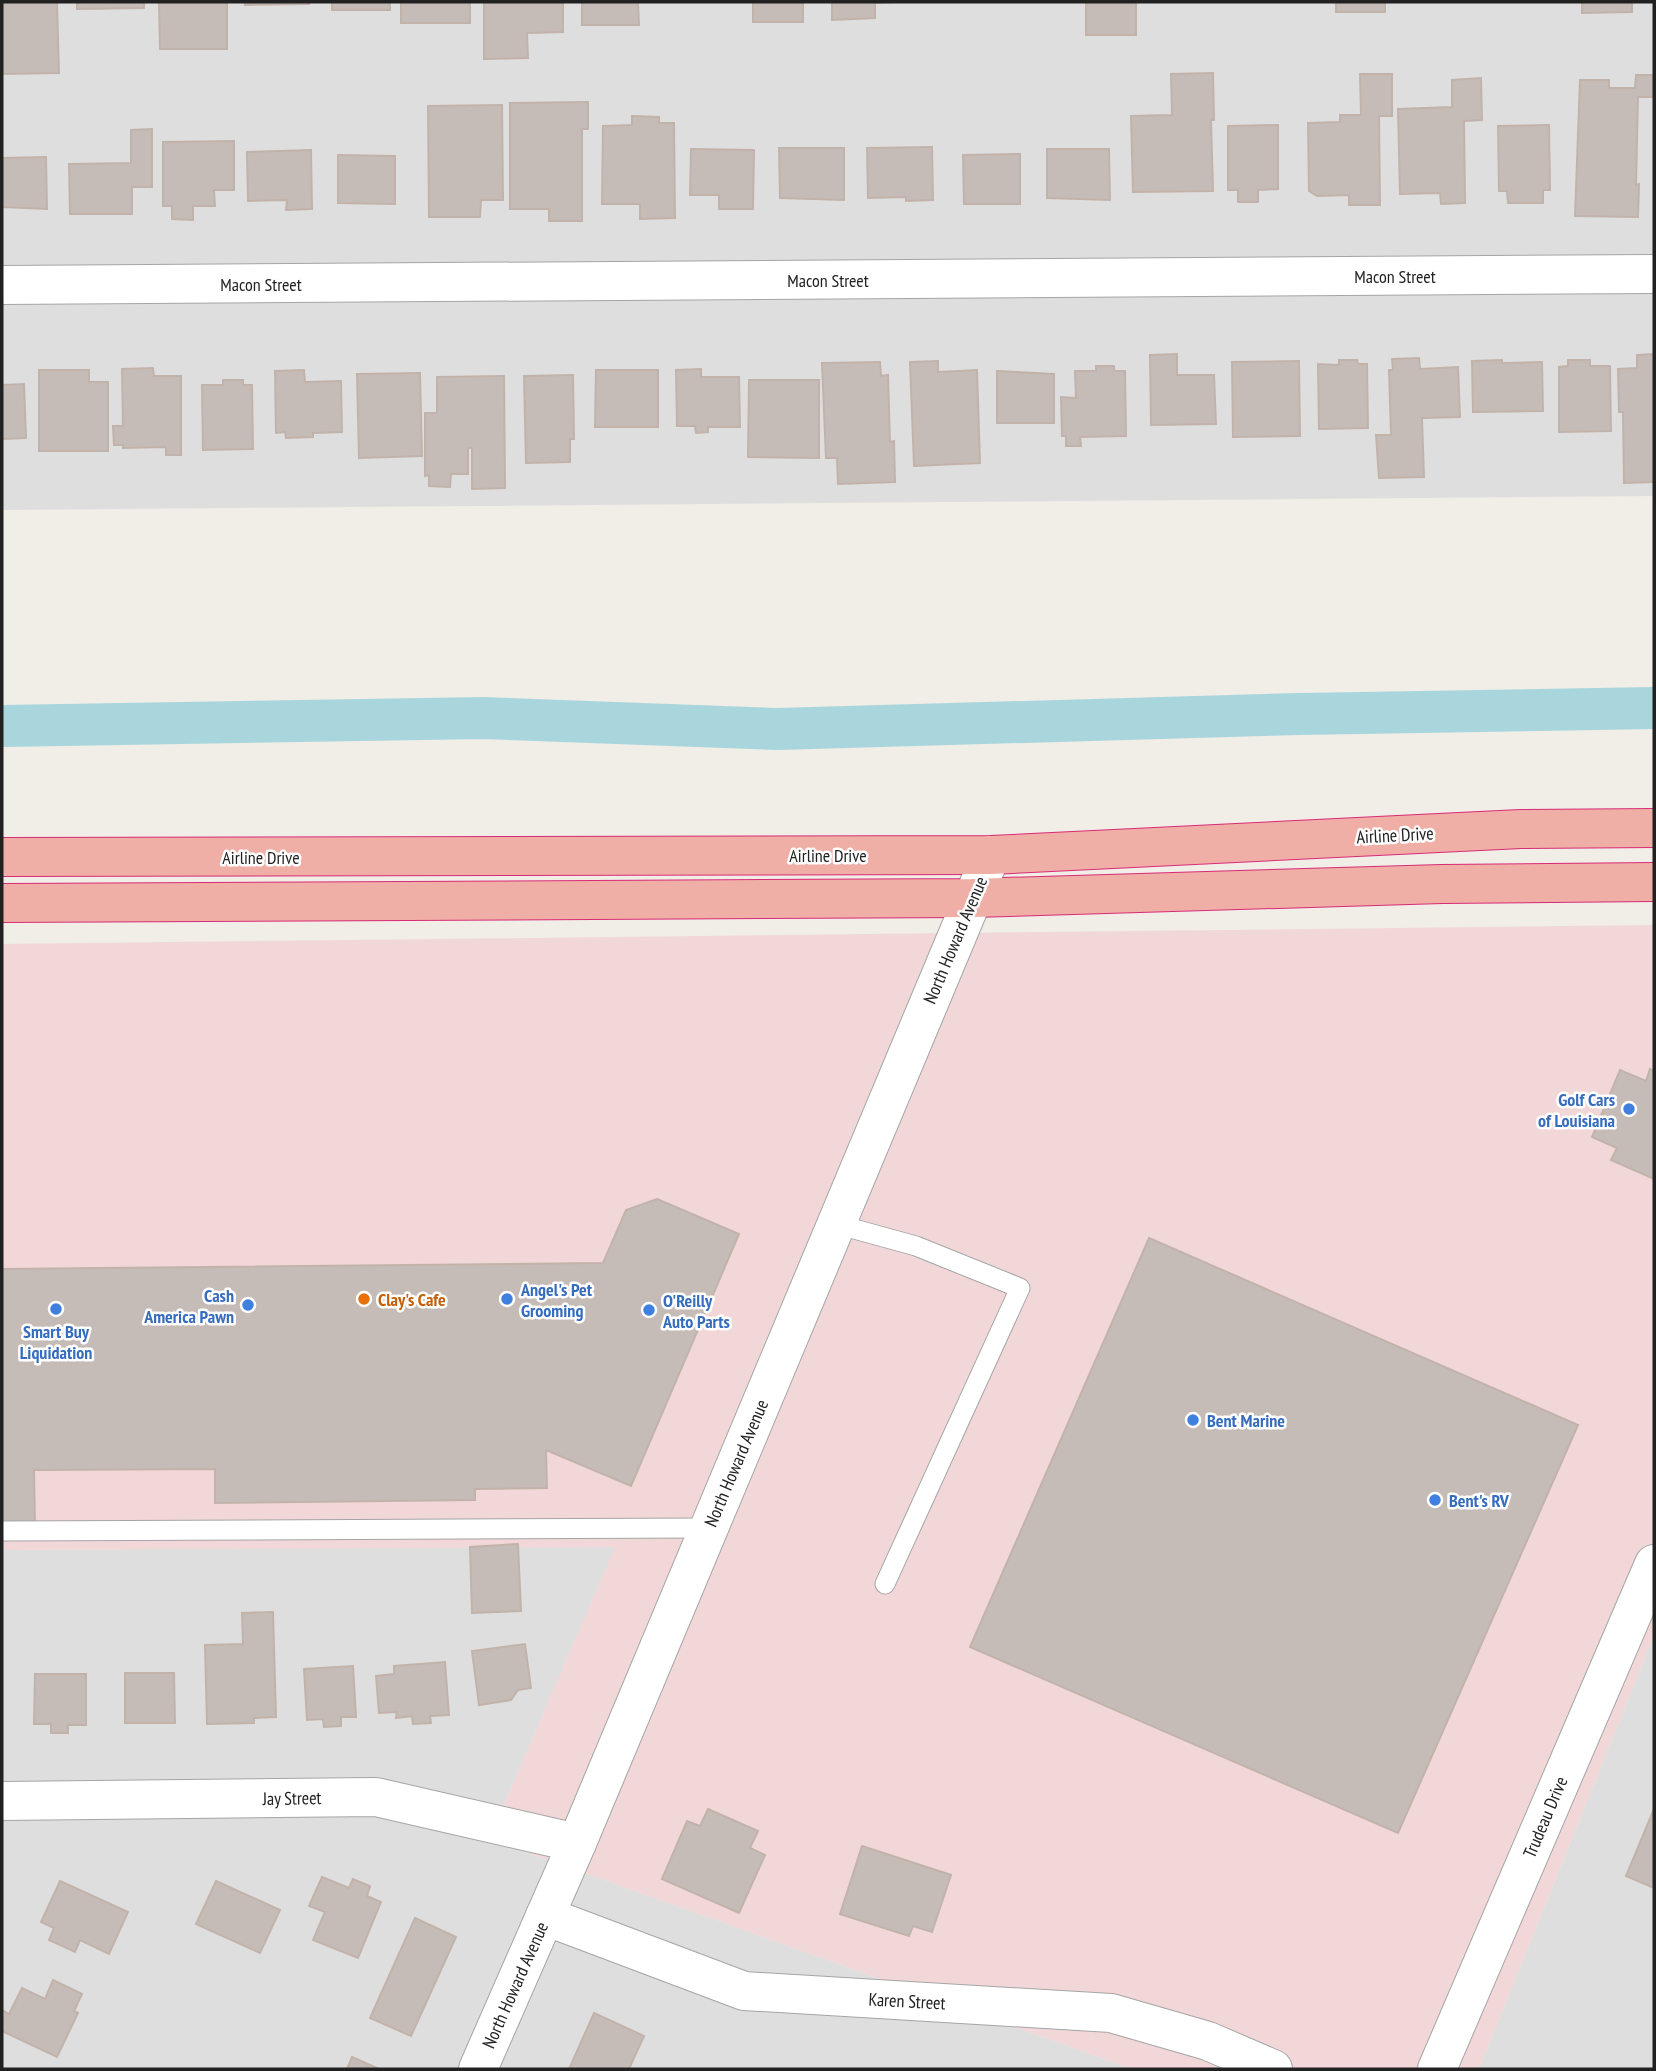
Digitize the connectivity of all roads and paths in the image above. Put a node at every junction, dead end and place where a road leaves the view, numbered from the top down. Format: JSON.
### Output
{"nodes":[{"id":1,"x":1654,"y":274,"type":"edge"},
{"id":2,"x":2,"y":285,"type":"edge"},
{"id":3,"x":1654,"y":828,"type":"edge"},
{"id":4,"x":991,"y":855,"type":"junction"},
{"id":5,"x":2,"y":857,"type":"edge"},
{"id":6,"x":1654,"y":883,"type":"edge"},
{"id":7,"x":972,"y":898,"type":"junction"},
{"id":8,"x":2,"y":903,"type":"edge"},
{"id":9,"x":836,"y":1224,"type":"junction"},
{"id":10,"x":709,"y":1528,"type":"junction"},
{"id":11,"x":2,"y":1531,"type":"edge"},
{"id":12,"x":1654,"y":1564,"type":"edge"},
{"id":13,"x":885,"y":1584,"type":"dead end"},
{"id":14,"x":2,"y":1801,"type":"edge"},
{"id":15,"x":577,"y":1843,"type":"junction"},
{"id":16,"x":545,"y":1916,"type":"junction"},
{"id":17,"x":478,"y":2069,"type":"edge"},
{"id":18,"x":1272,"y":2069,"type":"edge"},
{"id":19,"x":1437,"y":2069,"type":"edge"}],
"edges":[{"from":1,"to":2,"type":"street","name":"Macon Street"},
{"from":3,"to":4,"type":"highway","name":"Airline Drive"},
{"from":4,"to":5,"type":"highway","name":"Airline Drive"},
{"from":4,"to":7,"type":"street","name":"North Howard Avenue"},
{"from":6,"to":7,"type":"highway"},
{"from":7,"to":8,"type":"highway"},
{"from":7,"to":9,"type":"street","name":"North Howard Avenue"},
{"from":9,"to":10,"type":"street","name":"North Howard Avenue"},
{"from":9,"to":13,"type":"lane"},
{"from":10,"to":11,"type":"lane"},
{"from":10,"to":15,"type":"street","name":"North Howard Avenue"},
{"from":12,"to":19,"type":"street","name":"Trudeau Drive"},
{"from":14,"to":15,"type":"street","name":"Jay Street"},
{"from":15,"to":16,"type":"street","name":"North Howard Avenue"},
{"from":16,"to":17,"type":"street","name":"North Howard Avenue"},
{"from":16,"to":18,"type":"street","name":"Karen Street"}]}
